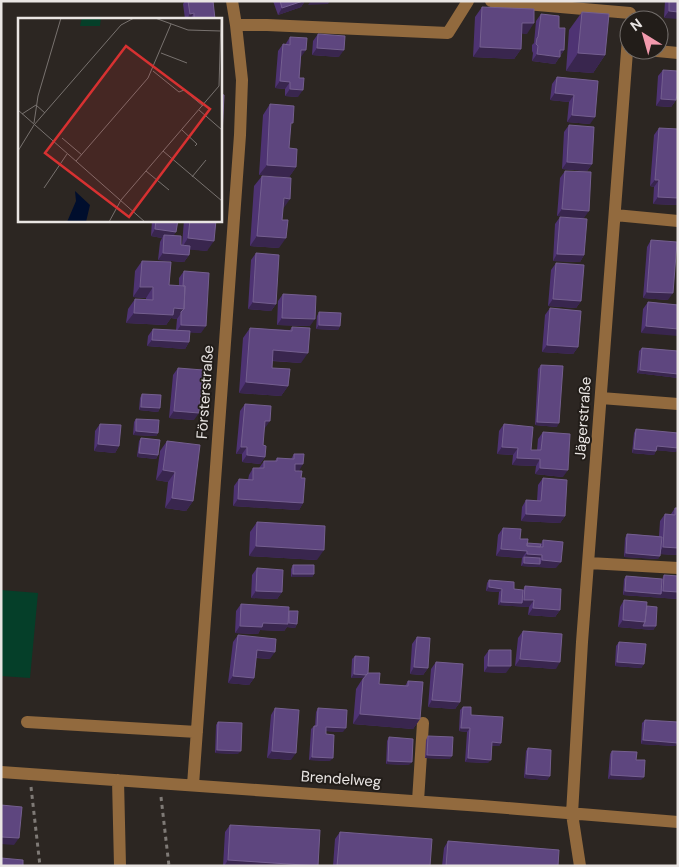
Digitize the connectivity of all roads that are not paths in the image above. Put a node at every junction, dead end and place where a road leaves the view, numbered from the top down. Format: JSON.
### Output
{"nodes":[{"id":1,"x":232,"y":1,"type":"edge"},
{"id":2,"x":468,"y":1,"type":"edge"},
{"id":3,"x":491,"y":1,"type":"edge"},
{"id":4,"x":619,"y":14,"type":"edge"},
{"id":5,"x":236,"y":25,"type":"junction"},
{"id":6,"x":627,"y":60,"type":"edge"},
{"id":7,"x":615,"y":214,"type":"junction"},
{"id":8,"x":678,"y":221,"type":"edge"},
{"id":9,"x":601,"y":398,"type":"junction"},
{"id":10,"x":678,"y":404,"type":"edge"},
{"id":11,"x":588,"y":563,"type":"junction"},
{"id":12,"x":678,"y":568,"type":"edge"},
{"id":13,"x":27,"y":722,"type":"dead end"},
{"id":14,"x":423,"y":723,"type":"edge"},
{"id":15,"x":197,"y":732,"type":"junction"},
{"id":16,"x":1,"y":772,"type":"edge"},
{"id":17,"x":118,"y":780,"type":"junction"},
{"id":18,"x":193,"y":785,"type":"junction"},
{"id":19,"x":418,"y":801,"type":"junction"},
{"id":20,"x":572,"y":814,"type":"junction"},
{"id":21,"x":678,"y":822,"type":"edge"},
{"id":22,"x":120,"y":866,"type":"edge"},
{"id":23,"x":580,"y":866,"type":"edge"}],
"edges":[{"from":1,"to":5,"type":"street","name":"Försterstraße"},
{"from":2,"to":5,"type":"street"},
{"from":3,"to":4,"type":"street"},
{"from":5,"to":15,"type":"street","name":"Försterstraße"},
{"from":6,"to":7,"type":"street","name":"Jägerstraße"},
{"from":7,"to":8,"type":"street"},
{"from":7,"to":9,"type":"street","name":"Jägerstraße"},
{"from":9,"to":10,"type":"street"},
{"from":9,"to":11,"type":"street","name":"Jägerstraße"},
{"from":11,"to":12,"type":"street"},
{"from":11,"to":20,"type":"street","name":"Jägerstraße"},
{"from":13,"to":15,"type":"street"},
{"from":14,"to":19,"type":"street"},
{"from":15,"to":18,"type":"street","name":"Försterstraße"},
{"from":16,"to":17,"type":"street","name":"Brendelweg"},
{"from":17,"to":18,"type":"street","name":"Brendelweg"},
{"from":17,"to":22,"type":"street"},
{"from":18,"to":19,"type":"street","name":"Brendelweg"},
{"from":19,"to":20,"type":"street","name":"Brendelweg"},
{"from":20,"to":21,"type":"street","name":"Brendelweg"},
{"from":20,"to":23,"type":"street","name":"Jägerstraße"}]}
